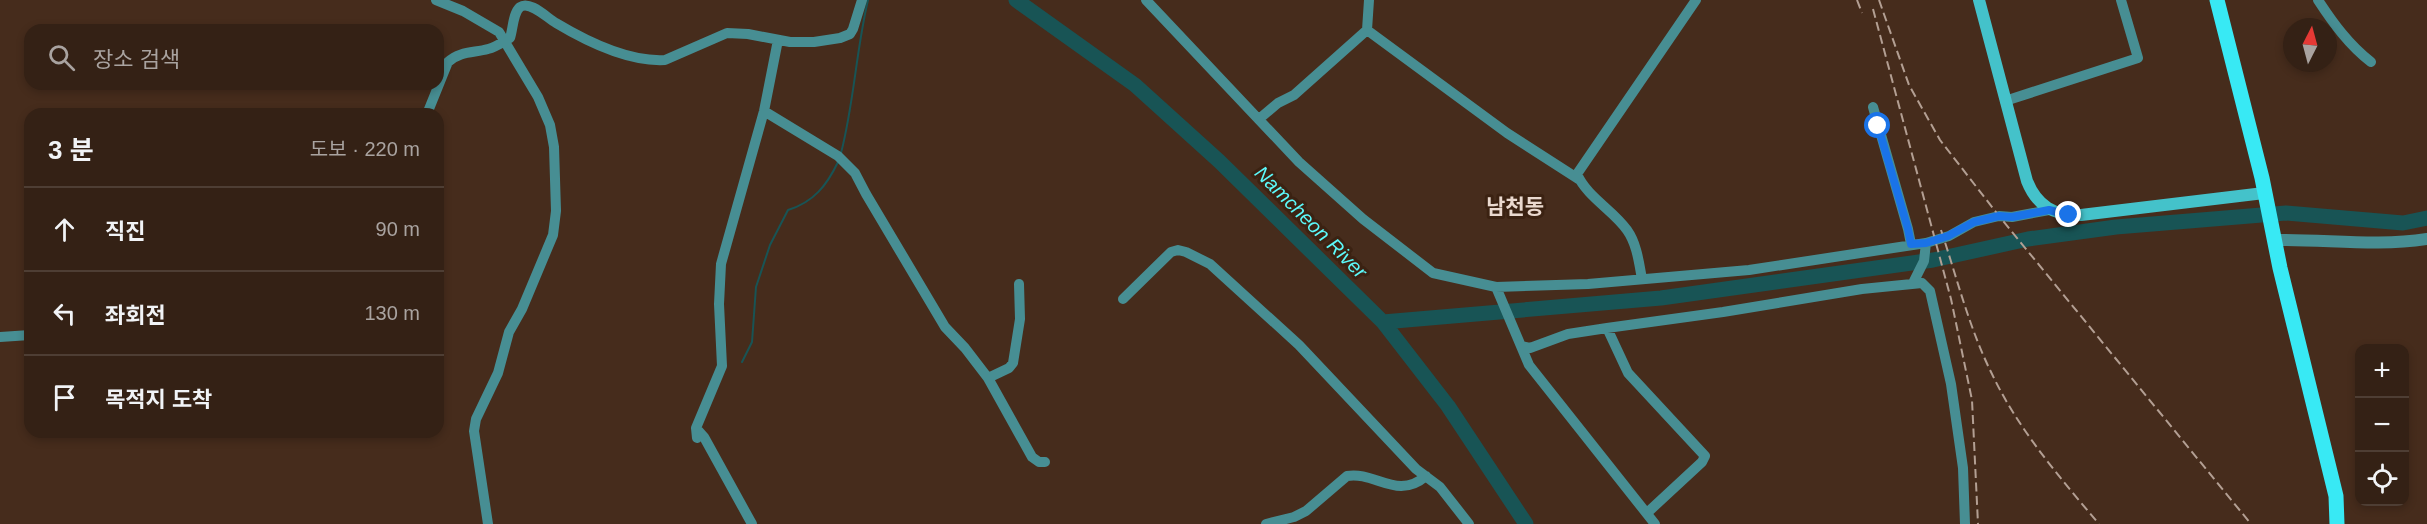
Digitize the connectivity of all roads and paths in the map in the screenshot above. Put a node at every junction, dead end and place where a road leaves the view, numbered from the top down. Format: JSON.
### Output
{"nodes":[{"id":1,"x":436,"y":0,"type":"edge"},
{"id":2,"x":862,"y":0,"type":"edge"},
{"id":3,"x":1146,"y":0,"type":"edge"},
{"id":4,"x":1369,"y":0,"type":"edge"},
{"id":5,"x":1696,"y":0,"type":"edge"},
{"id":6,"x":1978,"y":0,"type":"edge"},
{"id":7,"x":2121,"y":0,"type":"edge"},
{"id":8,"x":2217,"y":0,"type":"edge"},
{"id":9,"x":2318,"y":0,"type":"edge"},
{"id":10,"x":1367,"y":30,"type":"junction"},
{"id":11,"x":778,"y":40,"type":"junction"},
{"id":12,"x":504,"y":41,"type":"junction"},
{"id":13,"x":2371,"y":62,"type":"dead end"},
{"id":14,"x":444,"y":72,"type":"edge"},
{"id":15,"x":437,"y":90,"type":"edge"},
{"id":16,"x":2005,"y":100,"type":"junction"},
{"id":17,"x":1873,"y":107,"type":"dead end"},
{"id":18,"x":429,"y":108,"type":"edge"},
{"id":19,"x":764,"y":111,"type":"junction"},
{"id":20,"x":1259,"y":119,"type":"junction"},
{"id":21,"x":1580,"y":180,"type":"junction"},
{"id":22,"x":2265,"y":196,"type":"junction"},
{"id":23,"x":2049,"y":210,"type":"junction"},
{"id":24,"x":2273,"y":236,"type":"junction"},
{"id":25,"x":2427,"y":239,"type":"edge"},
{"id":26,"x":1926,"y":243,"type":"junction"},
{"id":27,"x":1911,"y":244,"type":"junction"},
{"id":28,"x":1642,"y":279,"type":"junction"},
{"id":29,"x":1913,"y":283,"type":"junction"},
{"id":30,"x":1019,"y":284,"type":"dead end"},
{"id":31,"x":1498,"y":292,"type":"junction"},
{"id":32,"x":1123,"y":299,"type":"dead end"},
{"id":33,"x":1607,"y":328,"type":"junction"},
{"id":34,"x":24,"y":335,"type":"edge"},
{"id":35,"x":0,"y":337,"type":"edge"},
{"id":36,"x":1521,"y":346,"type":"junction"},
{"id":37,"x":988,"y":378,"type":"junction"},
{"id":38,"x":1045,"y":462,"type":"dead end"},
{"id":39,"x":1426,"y":476,"type":"junction"},
{"id":40,"x":1647,"y":513,"type":"junction"},
{"id":41,"x":2340,"y":523,"type":"edge"},
{"id":42,"x":488,"y":524,"type":"edge"},
{"id":43,"x":752,"y":524,"type":"edge"},
{"id":44,"x":1266,"y":524,"type":"edge"},
{"id":45,"x":1469,"y":524,"type":"edge"},
{"id":46,"x":1655,"y":524,"type":"edge"},
{"id":47,"x":1965,"y":524,"type":"edge"}],
"edges":[{"from":1,"to":12,"type":"street"},
{"from":2,"to":11,"type":"street"},
{"from":3,"to":20,"type":"street"},
{"from":4,"to":10,"type":"street"},
{"from":5,"to":21,"type":"street"},
{"from":6,"to":16,"type":"main road"},
{"from":7,"to":16,"type":"street"},
{"from":8,"to":22,"type":"main road"},
{"from":9,"to":13,"type":"street"},
{"from":10,"to":20,"type":"street"},
{"from":10,"to":21,"type":"street"},
{"from":11,"to":12,"type":"street"},
{"from":11,"to":19,"type":"street"},
{"from":12,"to":14,"type":"street"},
{"from":12,"to":42,"type":"street"},
{"from":15,"to":18,"type":"street"},
{"from":16,"to":23,"type":"main road"},
{"from":17,"to":27,"type":"street"},
{"from":19,"to":37,"type":"street"},
{"from":19,"to":43,"type":"street"},
{"from":20,"to":31,"type":"street"},
{"from":21,"to":28,"type":"street"},
{"from":22,"to":23,"type":"main road"},
{"from":22,"to":24,"type":"main road"},
{"from":23,"to":26,"type":"street"},
{"from":24,"to":25,"type":"street"},
{"from":24,"to":41,"type":"main road"},
{"from":26,"to":27,"type":"street"},
{"from":26,"to":29,"type":"street"},
{"from":27,"to":28,"type":"street"},
{"from":28,"to":31,"type":"street"},
{"from":29,"to":33,"type":"street"},
{"from":29,"to":47,"type":"street"},
{"from":30,"to":37,"type":"street"},
{"from":31,"to":36,"type":"street"},
{"from":32,"to":39,"type":"street"},
{"from":33,"to":36,"type":"street"},
{"from":33,"to":40,"type":"street"},
{"from":34,"to":35,"type":"street"},
{"from":36,"to":40,"type":"street"},
{"from":37,"to":38,"type":"street"},
{"from":39,"to":44,"type":"street"},
{"from":39,"to":45,"type":"street"},
{"from":40,"to":46,"type":"street"}]}
